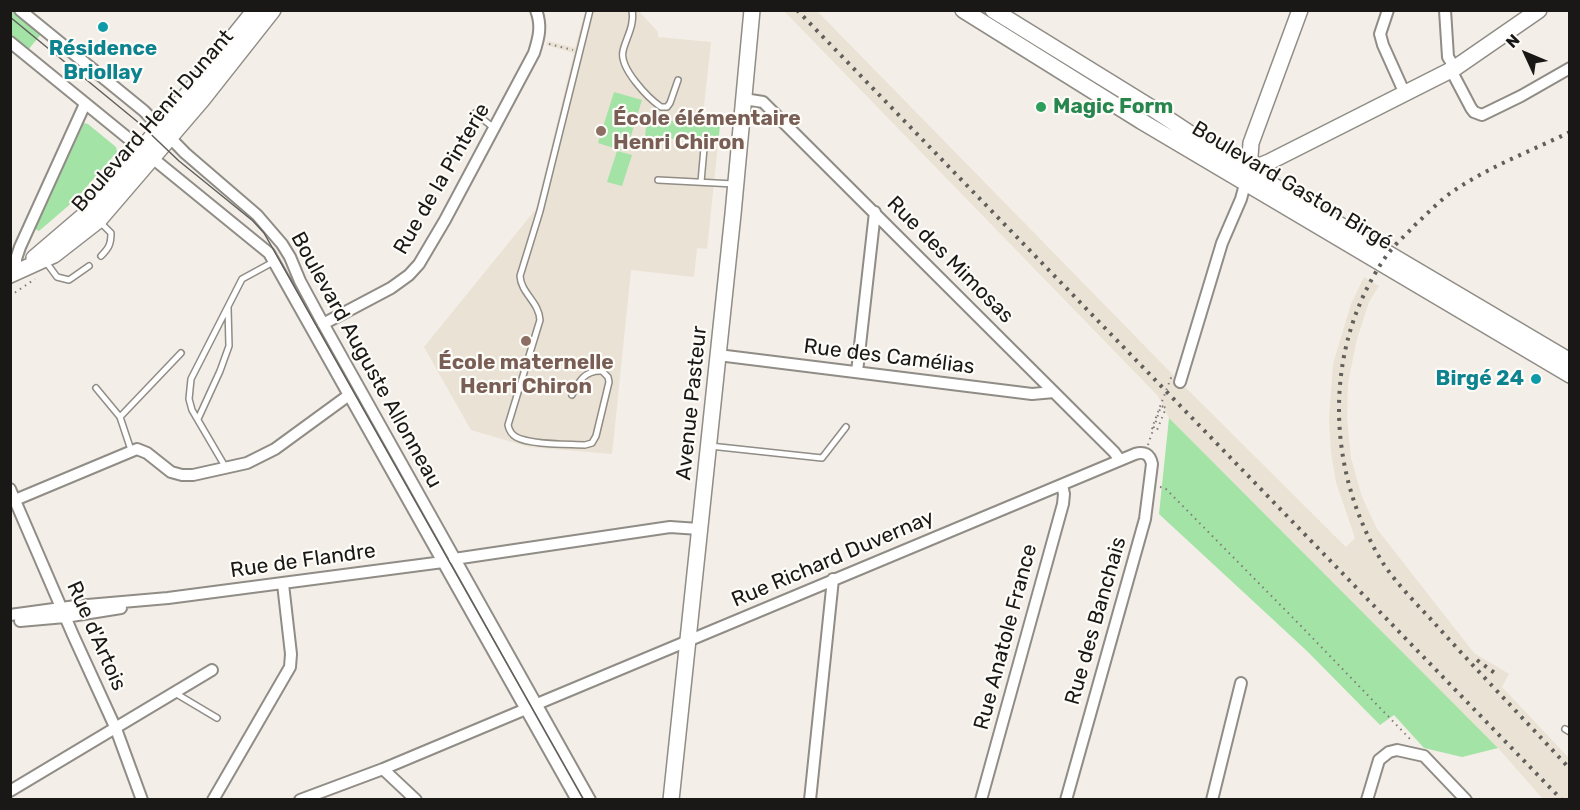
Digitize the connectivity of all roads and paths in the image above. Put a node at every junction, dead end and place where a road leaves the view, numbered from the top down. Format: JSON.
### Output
{"nodes":[{"id":1,"x":20,"y":10,"type":"edge"},
{"id":2,"x":255,"y":10,"type":"edge"},
{"id":3,"x":273,"y":10,"type":"edge"},
{"id":4,"x":536,"y":10,"type":"edge"},
{"id":5,"x":590,"y":10,"type":"edge"},
{"id":6,"x":632,"y":10,"type":"edge"},
{"id":7,"x":963,"y":10,"type":"edge"},
{"id":8,"x":993,"y":10,"type":"edge"},
{"id":9,"x":1300,"y":10,"type":"edge"},
{"id":10,"x":1388,"y":10,"type":"edge"},
{"id":11,"x":1445,"y":10,"type":"edge"},
{"id":12,"x":1539,"y":10,"type":"edge"},
{"id":13,"x":749,"y":13,"type":"edge"},
{"id":14,"x":10,"y":42,"type":"edge"},
{"id":15,"x":547,"y":43,"type":"dead end"},
{"id":16,"x":576,"y":50,"type":"dead end"},
{"id":17,"x":1569,"y":68,"type":"edge"},
{"id":18,"x":1453,"y":69,"type":"junction"},
{"id":19,"x":678,"y":80,"type":"dead end"},
{"id":20,"x":1405,"y":94,"type":"junction"},
{"id":21,"x":744,"y":99,"type":"junction"},
{"id":22,"x":85,"y":104,"type":"junction"},
{"id":23,"x":475,"y":113,"type":"dead end"},
{"id":24,"x":494,"y":128,"type":"junction"},
{"id":25,"x":164,"y":132,"type":"junction"},
{"id":26,"x":704,"y":148,"type":"dead end"},
{"id":27,"x":146,"y":153,"type":"junction"},
{"id":28,"x":1247,"y":177,"type":"junction"},
{"id":29,"x":658,"y":180,"type":"dead end"},
{"id":30,"x":701,"y":182,"type":"junction"},
{"id":31,"x":736,"y":184,"type":"junction"},
{"id":32,"x":875,"y":212,"type":"junction"},
{"id":33,"x":99,"y":220,"type":"junction"},
{"id":34,"x":42,"y":256,"type":"junction"},
{"id":35,"x":101,"y":256,"type":"dead end"},
{"id":36,"x":272,"y":257,"type":"junction"},
{"id":37,"x":89,"y":266,"type":"dead end"},
{"id":38,"x":18,"y":271,"type":"edge"},
{"id":39,"x":228,"y":306,"type":"junction"},
{"id":40,"x":323,"y":324,"type":"junction"},
{"id":41,"x":181,"y":353,"type":"dead end"},
{"id":42,"x":718,"y":355,"type":"junction"},
{"id":43,"x":1569,"y":361,"type":"edge"},
{"id":44,"x":857,"y":372,"type":"junction"},
{"id":45,"x":1569,"y":375,"type":"edge"},
{"id":46,"x":1176,"y":378,"type":"joint"},
{"id":47,"x":96,"y":388,"type":"dead end"},
{"id":48,"x":1054,"y":392,"type":"junction"},
{"id":49,"x":350,"y":395,"type":"junction"},
{"id":50,"x":572,"y":395,"type":"dead end"},
{"id":51,"x":120,"y":417,"type":"junction"},
{"id":52,"x":198,"y":419,"type":"junction"},
{"id":53,"x":846,"y":427,"type":"dead end"},
{"id":54,"x":708,"y":446,"type":"junction"},
{"id":55,"x":131,"y":450,"type":"junction"},
{"id":56,"x":1145,"y":453,"type":"junction"},
{"id":57,"x":1120,"y":460,"type":"junction"},
{"id":58,"x":226,"y":468,"type":"junction"},
{"id":59,"x":1062,"y":485,"type":"junction"},
{"id":60,"x":1160,"y":487,"type":"dead end"},
{"id":61,"x":10,"y":489,"type":"edge"},
{"id":62,"x":15,"y":500,"type":"junction"},
{"id":63,"x":699,"y":529,"type":"junction"},
{"id":64,"x":449,"y":561,"type":"junction"},
{"id":65,"x":833,"y":579,"type":"junction"},
{"id":66,"x":283,"y":584,"type":"junction"},
{"id":67,"x":64,"y":613,"type":"junction"},
{"id":68,"x":10,"y":615,"type":"edge"},
{"id":69,"x":10,"y":622,"type":"edge"},
{"id":70,"x":688,"y":641,"type":"junction"},
{"id":71,"x":212,"y":670,"type":"dead end"},
{"id":72,"x":1241,"y":683,"type":"dead end"},
{"id":73,"x":175,"y":693,"type":"junction"},
{"id":74,"x":537,"y":704,"type":"junction"},
{"id":75,"x":526,"y":709,"type":"junction"},
{"id":76,"x":217,"y":718,"type":"dead end"},
{"id":77,"x":116,"y":729,"type":"junction"},
{"id":78,"x":1424,"y":756,"type":"junction"},
{"id":79,"x":383,"y":769,"type":"junction"},
{"id":80,"x":10,"y":792,"type":"edge"},
{"id":81,"x":572,"y":798,"type":"edge"},
{"id":82,"x":142,"y":800,"type":"edge"},
{"id":83,"x":213,"y":800,"type":"edge"},
{"id":84,"x":300,"y":800,"type":"edge"},
{"id":85,"x":416,"y":800,"type":"edge"},
{"id":86,"x":590,"y":800,"type":"edge"},
{"id":87,"x":671,"y":800,"type":"edge"},
{"id":88,"x":810,"y":800,"type":"edge"},
{"id":89,"x":981,"y":800,"type":"edge"},
{"id":90,"x":1066,"y":800,"type":"edge"},
{"id":91,"x":1212,"y":800,"type":"edge"},
{"id":92,"x":1367,"y":800,"type":"edge"},
{"id":93,"x":1466,"y":800,"type":"edge"}],
"edges":[{"from":1,"to":25,"type":"street","name":"Boulevard Auguste Allonneau"},
{"from":2,"to":25,"type":"main road","name":"Boulevard Henri Dunant"},
{"from":3,"to":25,"type":"main road","name":"Boulevard Henri Dunant"},
{"from":4,"to":24,"type":"street","name":"Rue de la Pinterie"},
{"from":5,"to":50,"type":"lane"},
{"from":6,"to":19,"type":"lane"},
{"from":7,"to":28,"type":"main road","name":"Boulevard Gaston Birgé"},
{"from":8,"to":28,"type":"main road","name":"Boulevard Gaston Birgé"},
{"from":9,"to":28,"type":"main road"},
{"from":10,"to":20,"type":"street"},
{"from":11,"to":18,"type":"street"},
{"from":12,"to":18,"type":"main road"},
{"from":13,"to":21,"type":"main road","name":"Avenue Pasteur"},
{"from":14,"to":22,"type":"street","name":"Boulevard Auguste Allonneau"},
{"from":15,"to":16,"type":"path"},
{"from":17,"to":18,"type":"street"},
{"from":18,"to":20,"type":"main road"},
{"from":20,"to":28,"type":"main road"},
{"from":21,"to":31,"type":"main road","name":"Avenue Pasteur"},
{"from":21,"to":32,"type":"street","name":"Rue des Mimosas"},
{"from":22,"to":27,"type":"street","name":"Boulevard Auguste Allonneau"},
{"from":22,"to":38,"type":"street"},
{"from":23,"to":24,"type":"lane"},
{"from":24,"to":40,"type":"street","name":"Rue de la Pinterie"},
{"from":25,"to":27,"type":"main road","name":"Boulevard Henri Dunant"},
{"from":25,"to":40,"type":"street","name":"Boulevard Auguste Allonneau"},
{"from":26,"to":30,"type":"lane"},
{"from":27,"to":33,"type":"main road","name":"Boulevard Henri Dunant"},
{"from":27,"to":34,"type":"main road","name":"Boulevard Henri Dunant"},
{"from":27,"to":36,"type":"street","name":"Boulevard Auguste Allonneau"},
{"from":28,"to":43,"type":"main road","name":"Boulevard Gaston Birgé"},
{"from":28,"to":45,"type":"main road","name":"Boulevard Gaston Birgé"},
{"from":28,"to":46,"type":"street"},
{"from":29,"to":30,"type":"lane"},
{"from":30,"to":31,"type":"lane"},
{"from":31,"to":42,"type":"main road","name":"Avenue Pasteur"},
{"from":32,"to":44,"type":"street"},
{"from":32,"to":48,"type":"street","name":"Rue des Mimosas"},
{"from":33,"to":34,"type":"main road","name":"Boulevard Henri Dunant"},
{"from":33,"to":35,"type":"lane"},
{"from":34,"to":37,"type":"lane"},
{"from":34,"to":38,"type":"main road","name":"Boulevard Henri Dunant"},
{"from":36,"to":39,"type":"lane"},
{"from":36,"to":49,"type":"street"},
{"from":39,"to":52,"type":"lane"},
{"from":39,"to":52,"type":"lane"},
{"from":40,"to":64,"type":"street","name":"Boulevard Auguste Allonneau"},
{"from":41,"to":51,"type":"lane"},
{"from":42,"to":44,"type":"street","name":"Rue des Camélias"},
{"from":42,"to":54,"type":"main road","name":"Avenue Pasteur"},
{"from":44,"to":48,"type":"street","name":"Rue des Camélias"},
{"from":46,"to":56,"type":"path","bridge":true},
{"from":47,"to":51,"type":"lane"},
{"from":48,"to":57,"type":"street","name":"Rue des Mimosas"},
{"from":49,"to":58,"type":"street"},
{"from":49,"to":64,"type":"street"},
{"from":51,"to":55,"type":"lane"},
{"from":52,"to":58,"type":"lane"},
{"from":53,"to":54,"type":"lane"},
{"from":54,"to":63,"type":"main road","name":"Avenue Pasteur"},
{"from":55,"to":58,"type":"street"},
{"from":55,"to":62,"type":"street"},
{"from":56,"to":57,"type":"street","name":"Rue Richard Duvernay"},
{"from":56,"to":90,"type":"street","name":"Rue des Banchais"},
{"from":57,"to":59,"type":"street","name":"Rue Richard Duvernay"},
{"from":59,"to":65,"type":"street","name":"Rue Richard Duvernay"},
{"from":59,"to":89,"type":"street","name":"Rue Anatole France"},
{"from":60,"to":78,"type":"path"},
{"from":61,"to":62,"type":"street","name":"Rue d'Artois"},
{"from":62,"to":67,"type":"street","name":"Rue d'Artois"},
{"from":63,"to":64,"type":"street","name":"Rue de Flandre"},
{"from":63,"to":70,"type":"main road","name":"Avenue Pasteur"},
{"from":64,"to":66,"type":"street","name":"Rue de Flandre"},
{"from":64,"to":74,"type":"street","name":"Boulevard Auguste Allonneau"},
{"from":64,"to":75,"type":"street"},
{"from":65,"to":70,"type":"street","name":"Rue Richard Duvernay"},
{"from":65,"to":88,"type":"street"},
{"from":66,"to":67,"type":"street","name":"Rue de Flandre"},
{"from":66,"to":83,"type":"street"},
{"from":67,"to":68,"type":"street","name":"Rue de Flandre"},
{"from":67,"to":69,"type":"street","name":"Rue de Flandre"},
{"from":67,"to":77,"type":"street","name":"Rue d'Artois"},
{"from":70,"to":74,"type":"street","name":"Rue Richard Duvernay"},
{"from":70,"to":87,"type":"main road","name":"Avenue Pasteur"},
{"from":71,"to":73,"type":"street"},
{"from":72,"to":91,"type":"street"},
{"from":73,"to":76,"type":"lane"},
{"from":73,"to":77,"type":"street"},
{"from":74,"to":86,"type":"street","name":"Boulevard Auguste Allonneau"},
{"from":75,"to":79,"type":"street"},
{"from":75,"to":81,"type":"street"},
{"from":77,"to":80,"type":"street"},
{"from":77,"to":82,"type":"street","name":"Rue d'Artois"},
{"from":78,"to":92,"type":"street"},
{"from":78,"to":93,"type":"street"},
{"from":79,"to":84,"type":"street"},
{"from":79,"to":85,"type":"street"}]}
